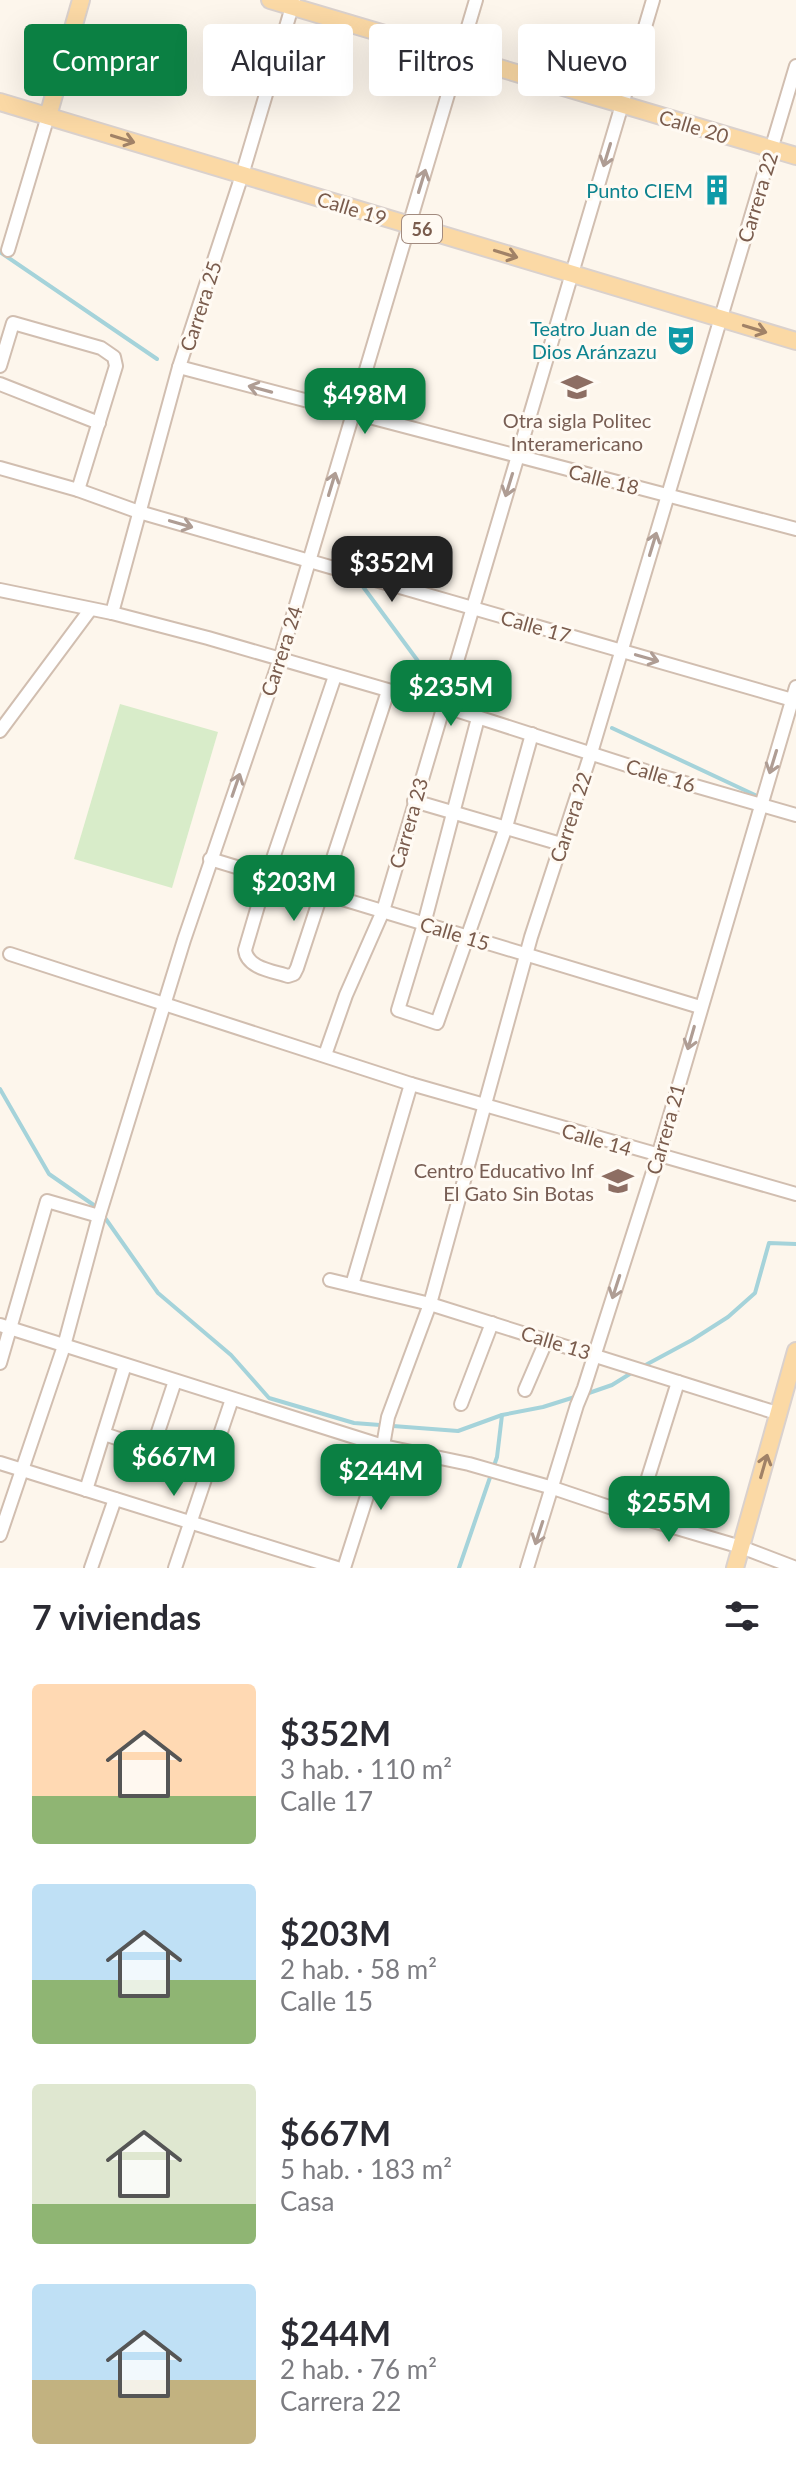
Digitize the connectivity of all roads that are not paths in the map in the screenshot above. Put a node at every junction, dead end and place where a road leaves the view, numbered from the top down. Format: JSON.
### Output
{"nodes":[{"id":1,"x":81,"y":0,"type":"edge"},
{"id":2,"x":270,"y":0,"type":"edge"},
{"id":3,"x":476,"y":0,"type":"edge"},
{"id":4,"x":653,"y":0,"type":"edge"},
{"id":5,"x":293,"y":3,"type":"edge"},
{"id":6,"x":469,"y":24,"type":"edge"},
{"id":7,"x":369,"y":28,"type":"edge"},
{"id":8,"x":796,"y":66,"type":"edge"},
{"id":9,"x":502,"y":70,"type":"edge"},
{"id":10,"x":447,"y":96,"type":"edge"},
{"id":11,"x":0,"y":102,"type":"edge"},
{"id":12,"x":622,"y":105,"type":"junction"},
{"id":13,"x":48,"y":116,"type":"junction"},
{"id":14,"x":771,"y":149,"type":"junction"},
{"id":15,"x":796,"y":156,"type":"edge"},
{"id":16,"x":242,"y":175,"type":"junction"},
{"id":17,"x":409,"y":225,"type":"junction"},
{"id":18,"x":8,"y":250,"type":"dead end"},
{"id":19,"x":572,"y":274,"type":"junction"},
{"id":20,"x":721,"y":318,"type":"junction"},
{"id":21,"x":796,"y":341,"type":"edge"},
{"id":22,"x":0,"y":366,"type":"edge"},
{"id":23,"x":179,"y":367,"type":"junction"},
{"id":24,"x":0,"y":384,"type":"edge"},
{"id":25,"x":353,"y":413,"type":"junction"},
{"id":26,"x":99,"y":423,"type":"junction"},
{"id":27,"x":517,"y":457,"type":"junction"},
{"id":28,"x":0,"y":468,"type":"edge"},
{"id":29,"x":78,"y":490,"type":"junction"},
{"id":30,"x":668,"y":495,"type":"junction"},
{"id":31,"x":139,"y":512,"type":"junction"},
{"id":32,"x":796,"y":529,"type":"edge"},
{"id":33,"x":309,"y":561,"type":"junction"},
{"id":34,"x":0,"y":590,"type":"edge"},
{"id":35,"x":472,"y":608,"type":"junction"},
{"id":36,"x":90,"y":610,"type":"junction"},
{"id":37,"x":112,"y":613,"type":"junction"},
{"id":38,"x":621,"y":650,"type":"junction"},
{"id":39,"x":280,"y":659,"type":"junction"},
{"id":40,"x":335,"y":676,"type":"junction"},
{"id":41,"x":388,"y":691,"type":"junction"},
{"id":42,"x":795,"y":696,"type":"edge"},
{"id":43,"x":443,"y":706,"type":"junction"},
{"id":44,"x":478,"y":718,"type":"junction"},
{"id":45,"x":0,"y":731,"type":"edge"},
{"id":46,"x":532,"y":734,"type":"junction"},
{"id":47,"x":591,"y":753,"type":"junction"},
{"id":48,"x":414,"y":801,"type":"junction"},
{"id":49,"x":760,"y":805,"type":"junction"},
{"id":50,"x":454,"y":812,"type":"junction"},
{"id":51,"x":796,"y":815,"type":"edge"},
{"id":52,"x":506,"y":827,"type":"junction"},
{"id":53,"x":561,"y":844,"type":"junction"},
{"id":54,"x":210,"y":859,"type":"junction"},
{"id":55,"x":269,"y":877,"type":"junction"},
{"id":56,"x":324,"y":893,"type":"junction"},
{"id":57,"x":383,"y":911,"type":"junction"},
{"id":58,"x":424,"y":924,"type":"junction"},
{"id":59,"x":469,"y":937,"type":"junction"},
{"id":60,"x":10,"y":954,"type":"dead end"},
{"id":61,"x":527,"y":955,"type":"junction"},
{"id":62,"x":164,"y":1004,"type":"junction"},
{"id":63,"x":700,"y":1007,"type":"junction"},
{"id":64,"x":325,"y":1055,"type":"junction"},
{"id":65,"x":409,"y":1090,"type":"junction"},
{"id":66,"x":483,"y":1106,"type":"junction"},
{"id":67,"x":658,"y":1156,"type":"junction"},
{"id":68,"x":796,"y":1194,"type":"edge"},
{"id":69,"x":100,"y":1211,"type":"junction"},
{"id":70,"x":330,"y":1280,"type":"dead end"},
{"id":71,"x":352,"y":1285,"type":"junction"},
{"id":72,"x":430,"y":1304,"type":"junction"},
{"id":73,"x":492,"y":1323,"type":"junction"},
{"id":74,"x":6,"y":1327,"type":"edge"},
{"id":75,"x":547,"y":1339,"type":"junction"},
{"id":76,"x":64,"y":1346,"type":"junction"},
{"id":77,"x":796,"y":1351,"type":"edge"},
{"id":78,"x":594,"y":1354,"type":"junction"},
{"id":79,"x":0,"y":1363,"type":"edge"},
{"id":80,"x":125,"y":1365,"type":"junction"},
{"id":81,"x":175,"y":1381,"type":"junction"},
{"id":82,"x":678,"y":1382,"type":"junction"},
{"id":83,"x":525,"y":1390,"type":"dead end"},
{"id":84,"x":232,"y":1399,"type":"junction"},
{"id":85,"x":461,"y":1404,"type":"dead end"},
{"id":86,"x":780,"y":1414,"type":"junction"},
{"id":87,"x":104,"y":1434,"type":"junction"},
{"id":88,"x":383,"y":1446,"type":"junction"},
{"id":89,"x":152,"y":1450,"type":"junction"},
{"id":90,"x":0,"y":1463,"type":"edge"},
{"id":91,"x":208,"y":1468,"type":"junction"},
{"id":92,"x":22,"y":1470,"type":"junction"},
{"id":93,"x":553,"y":1488,"type":"junction"},
{"id":94,"x":86,"y":1490,"type":"junction"},
{"id":95,"x":115,"y":1499,"type":"junction"},
{"id":96,"x":636,"y":1516,"type":"junction"},
{"id":97,"x":2,"y":1518,"type":"edge"},
{"id":98,"x":190,"y":1522,"type":"junction"},
{"id":99,"x":0,"y":1535,"type":"edge"},
{"id":100,"x":741,"y":1547,"type":"junction"},
{"id":101,"x":91,"y":1568,"type":"edge"},
{"id":102,"x":175,"y":1568,"type":"edge"},
{"id":103,"x":337,"y":1568,"type":"edge"},
{"id":104,"x":344,"y":1568,"type":"edge"},
{"id":105,"x":527,"y":1568,"type":"edge"},
{"id":106,"x":735,"y":1568,"type":"edge"},
{"id":107,"x":796,"y":1568,"type":"edge"}],
"edges":[{"from":1,"to":13,"type":"main road"},
{"from":2,"to":5,"type":"main road","name":"Calle 20"},
{"from":3,"to":6,"type":"street","name":"Carrera 24"},
{"from":4,"to":12,"type":"street","name":"Carrera 23"},
{"from":5,"to":7,"type":"main road","name":"Calle 20"},
{"from":5,"to":16,"type":"street","name":"Carrera 25"},
{"from":8,"to":14,"type":"street","name":"Carrera 22"},
{"from":9,"to":12,"type":"main road","name":"Calle 20"},
{"from":17,"to":10,"type":"street","name":"Carrera 24","one_way":true},
{"from":11,"to":13,"type":"main road","name":"Calle 19","number":"56"},
{"from":12,"to":14,"type":"main road","name":"Calle 20"},
{"from":12,"to":19,"type":"street","name":"Carrera 23","one_way":true},
{"from":13,"to":16,"type":"main road","name":"Calle 19","number":"56","one_way":true},
{"from":13,"to":18,"type":"street"},
{"from":14,"to":15,"type":"main road","name":"Calle 20"},
{"from":14,"to":20,"type":"street","name":"Carrera 22"},
{"from":16,"to":17,"type":"main road","name":"Calle 19","number":"56"},
{"from":16,"to":23,"type":"street","name":"Carrera 25"},
{"from":17,"to":19,"type":"main road","name":"Calle 19","number":"56","one_way":true},
{"from":17,"to":25,"type":"street","name":"Carrera 24"},
{"from":19,"to":20,"type":"main road","name":"Calle 19","number":"56"},
{"from":19,"to":27,"type":"street","name":"Carrera 23"},
{"from":20,"to":21,"type":"main road","name":"Calle 19","number":"56","one_way":true},
{"from":20,"to":30,"type":"street","name":"Carrera 22"},
{"from":22,"to":26,"type":"street"},
{"from":25,"to":23,"type":"street","name":"Calle 18","one_way":true},
{"from":23,"to":31,"type":"street","name":"Carrera 25"},
{"from":24,"to":26,"type":"street"},
{"from":25,"to":27,"type":"street","name":"Calle 18"},
{"from":33,"to":25,"type":"street","name":"Carrera 24","one_way":true},
{"from":26,"to":29,"type":"street"},
{"from":27,"to":30,"type":"street","name":"Calle 18"},
{"from":27,"to":35,"type":"street","name":"Carrera 23","one_way":true},
{"from":28,"to":29,"type":"street","name":"Calle 17"},
{"from":29,"to":31,"type":"street","name":"Calle 17"},
{"from":30,"to":32,"type":"street","name":"Calle 18"},
{"from":38,"to":30,"type":"street","name":"Carrera 22","one_way":true},
{"from":31,"to":33,"type":"street","name":"Calle 17","one_way":true},
{"from":31,"to":37,"type":"street","name":"Carrera 25"},
{"from":33,"to":35,"type":"street","name":"Calle 17"},
{"from":33,"to":39,"type":"street","name":"Carrera 24"},
{"from":34,"to":36,"type":"street","name":"Calle 16"},
{"from":35,"to":38,"type":"street","name":"Calle 17"},
{"from":35,"to":43,"type":"street","name":"Carrera 23"},
{"from":36,"to":37,"type":"street","name":"Calle 16"},
{"from":36,"to":45,"type":"street"},
{"from":37,"to":39,"type":"street","name":"Calle 16"},
{"from":38,"to":42,"type":"street","name":"Calle 17","one_way":true},
{"from":38,"to":47,"type":"street","name":"Carrera 22"},
{"from":39,"to":40,"type":"street","name":"Calle 16"},
{"from":54,"to":39,"type":"street","name":"Carrera 24","one_way":true},
{"from":40,"to":41,"type":"street","name":"Calle 16"},
{"from":40,"to":55,"type":"street"},
{"from":41,"to":43,"type":"street","name":"Calle 16"},
{"from":41,"to":56,"type":"street"},
{"from":42,"to":49,"type":"street","name":"Carrera 21","one_way":true},
{"from":43,"to":44,"type":"street","name":"Calle 16"},
{"from":43,"to":48,"type":"street","name":"Carrera 23"},
{"from":44,"to":46,"type":"street","name":"Calle 16"},
{"from":44,"to":50,"type":"street"},
{"from":46,"to":47,"type":"street","name":"Calle 16"},
{"from":46,"to":52,"type":"street"},
{"from":47,"to":49,"type":"street","name":"Calle 16"},
{"from":47,"to":53,"type":"street","name":"Carrera 22"},
{"from":48,"to":50,"type":"street"},
{"from":48,"to":57,"type":"street","name":"Carrera 23"},
{"from":49,"to":51,"type":"street","name":"Calle 16"},
{"from":49,"to":63,"type":"street","name":"Carrera 21"},
{"from":50,"to":52,"type":"street"},
{"from":50,"to":58,"type":"street"},
{"from":52,"to":53,"type":"street"},
{"from":52,"to":59,"type":"street"},
{"from":53,"to":61,"type":"street","name":"Carrera 22"},
{"from":54,"to":55,"type":"street","name":"Calle 15"},
{"from":54,"to":62,"type":"street","name":"Carrera 24"},
{"from":55,"to":56,"type":"street","name":"Calle 15"},
{"from":55,"to":56,"type":"street"},
{"from":56,"to":57,"type":"street","name":"Calle 15"},
{"from":57,"to":58,"type":"street","name":"Calle 15"},
{"from":57,"to":64,"type":"street","name":"Carrera 23"},
{"from":58,"to":59,"type":"street","name":"Calle 15"},
{"from":58,"to":59,"type":"street"},
{"from":59,"to":61,"type":"street","name":"Calle 15"},
{"from":60,"to":62,"type":"street","name":"Calle 14"},
{"from":61,"to":63,"type":"street","name":"Calle 15"},
{"from":61,"to":66,"type":"street","name":"Carrera 22"},
{"from":62,"to":64,"type":"street","name":"Calle 14"},
{"from":62,"to":69,"type":"street","name":"Carrera 24"},
{"from":63,"to":67,"type":"street","name":"Carrera 21","one_way":true},
{"from":64,"to":65,"type":"street","name":"Calle 14"},
{"from":65,"to":66,"type":"street","name":"Calle 14"},
{"from":65,"to":71,"type":"street"},
{"from":66,"to":67,"type":"street","name":"Calle 14"},
{"from":66,"to":72,"type":"street","name":"Carrera 22"},
{"from":67,"to":68,"type":"street","name":"Calle 14"},
{"from":67,"to":78,"type":"street","name":"Carrera 21","one_way":true},
{"from":69,"to":74,"type":"street"},
{"from":69,"to":76,"type":"street","name":"Carrera 24"},
{"from":70,"to":71,"type":"street","name":"Calle 13"},
{"from":71,"to":72,"type":"street","name":"Calle 13"},
{"from":72,"to":73,"type":"street","name":"Calle 13"},
{"from":72,"to":88,"type":"street","name":"Carrera 22"},
{"from":73,"to":75,"type":"street","name":"Calle 13"},
{"from":73,"to":85,"type":"street"},
{"from":74,"to":76,"type":"street"},
{"from":74,"to":79,"type":"street"},
{"from":75,"to":78,"type":"street","name":"Calle 13"},
{"from":75,"to":83,"type":"street"},
{"from":76,"to":80,"type":"street"},
{"from":76,"to":92,"type":"street","name":"Carrera 24"},
{"from":77,"to":86,"type":"main road"},
{"from":78,"to":82,"type":"street","name":"Calle 13"},
{"from":78,"to":93,"type":"street","name":"Carrera 21"},
{"from":80,"to":81,"type":"street"},
{"from":80,"to":87,"type":"street"},
{"from":81,"to":84,"type":"street"},
{"from":81,"to":89,"type":"street"},
{"from":82,"to":86,"type":"street","name":"Calle 13"},
{"from":82,"to":96,"type":"street"},
{"from":84,"to":88,"type":"street"},
{"from":84,"to":91,"type":"street"},
{"from":100,"to":86,"type":"main road","one_way":true},
{"from":87,"to":89,"type":"street"},
{"from":87,"to":94,"type":"street"},
{"from":88,"to":93,"type":"street"},
{"from":88,"to":104,"type":"street","name":"Carrera 22"},
{"from":89,"to":91,"type":"street"},
{"from":90,"to":92,"type":"street"},
{"from":91,"to":98,"type":"street"},
{"from":92,"to":94,"type":"street"},
{"from":92,"to":97,"type":"street","name":"Carrera 24"},
{"from":93,"to":96,"type":"street"},
{"from":93,"to":105,"type":"street","name":"Carrera 21","one_way":true},
{"from":94,"to":95,"type":"street"},
{"from":95,"to":98,"type":"street"},
{"from":95,"to":101,"type":"street"},
{"from":96,"to":100,"type":"street"},
{"from":97,"to":99,"type":"street","name":"Carrera 24"},
{"from":98,"to":102,"type":"street"},
{"from":98,"to":103,"type":"street"},
{"from":100,"to":106,"type":"main road"},
{"from":100,"to":107,"type":"street"}]}
